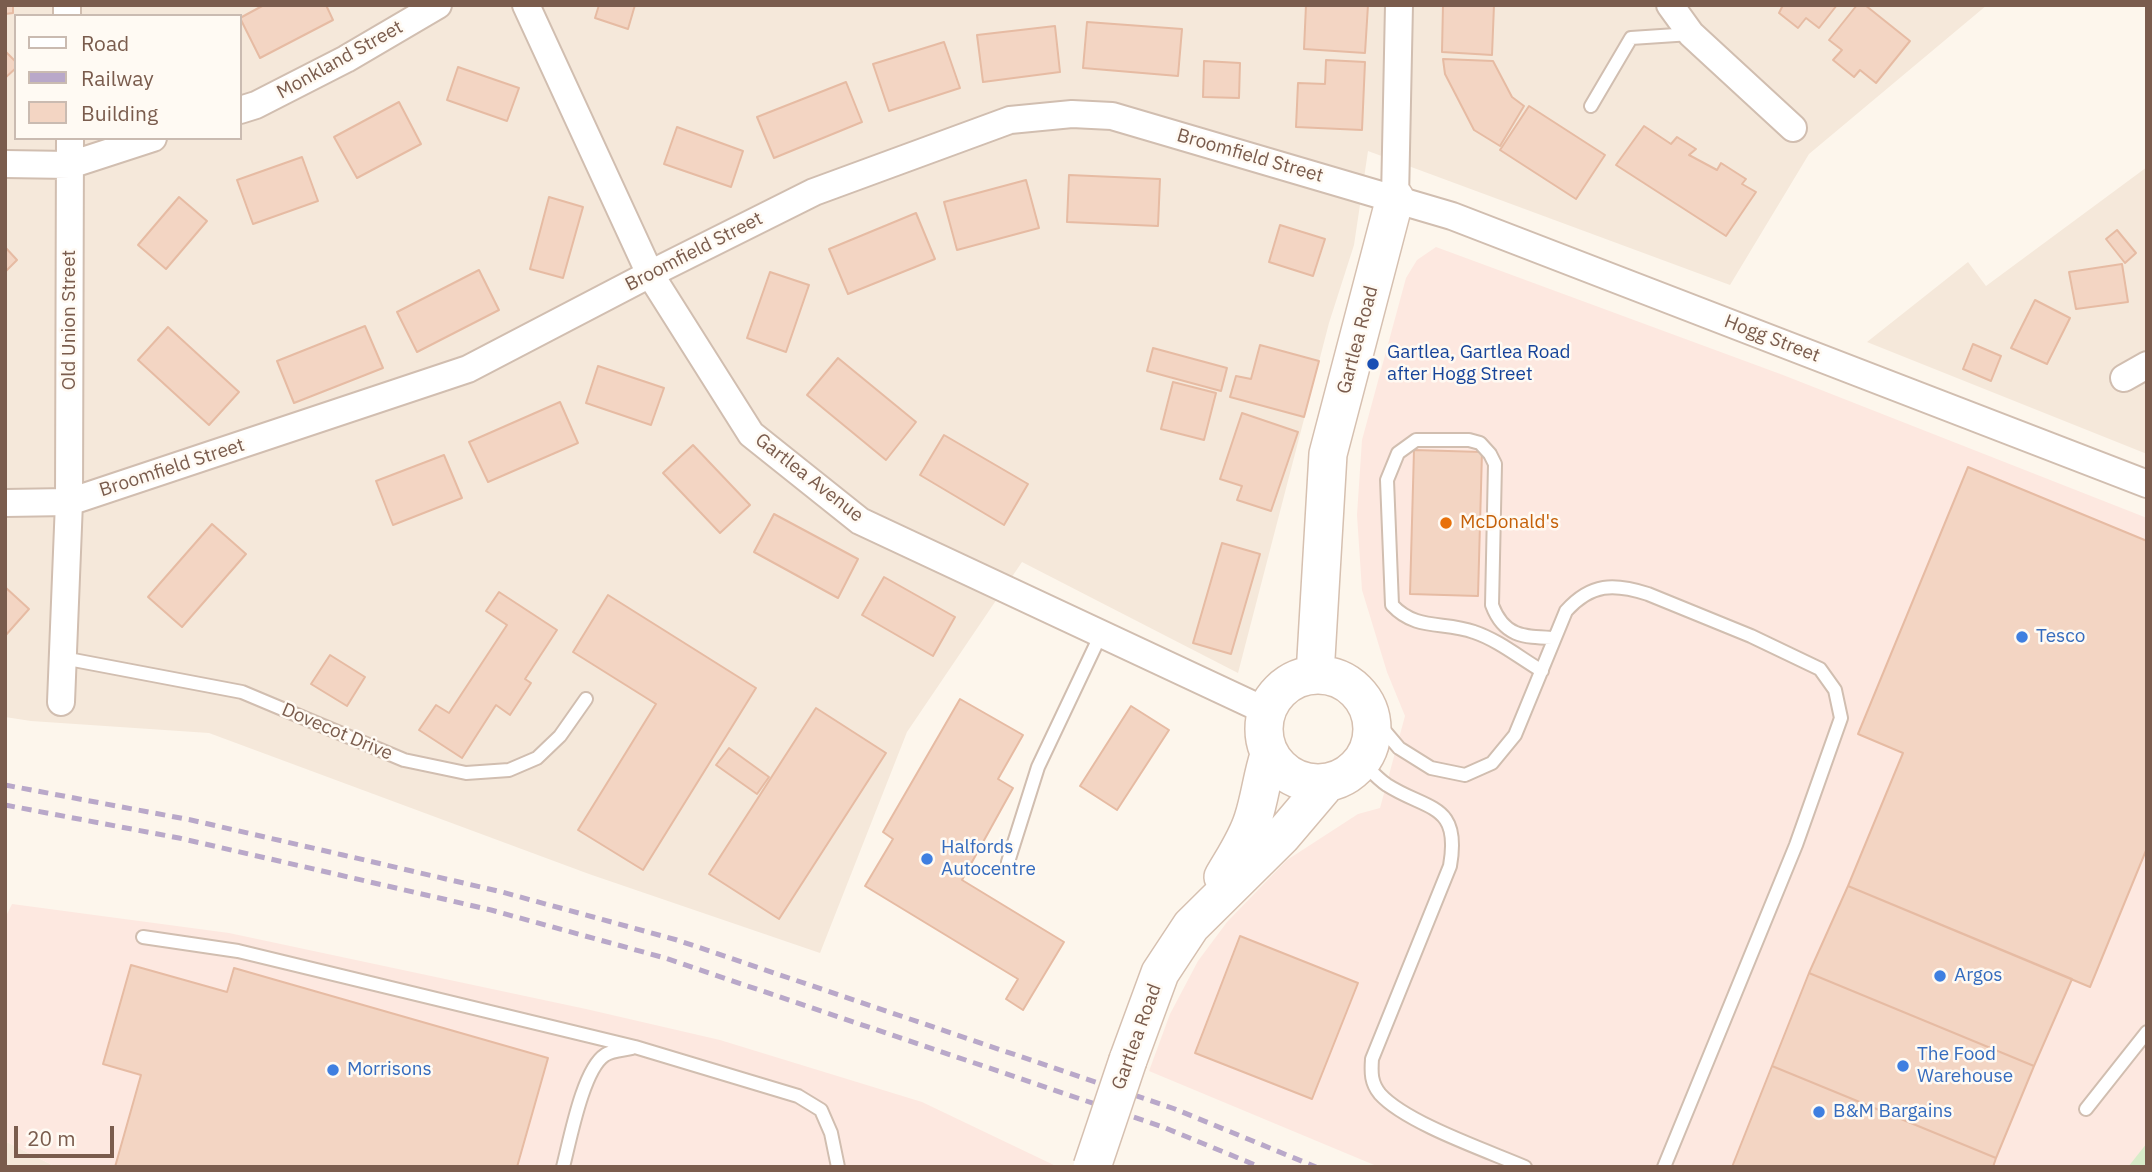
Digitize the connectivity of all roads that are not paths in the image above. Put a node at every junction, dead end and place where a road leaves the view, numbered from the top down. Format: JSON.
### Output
{"nodes":[{"id":1,"x":438,"y":5,"type":"edge"},
{"id":2,"x":526,"y":5,"type":"edge"},
{"id":3,"x":1399,"y":5,"type":"edge"},
{"id":4,"x":1670,"y":5,"type":"edge"},
{"id":5,"x":1691,"y":34,"type":"junction"},
{"id":6,"x":1591,"y":106,"type":"dead end"},
{"id":7,"x":242,"y":109,"type":"edge"},
{"id":8,"x":1793,"y":128,"type":"dead end"},
{"id":9,"x":70,"y":140,"type":"edge"},
{"id":10,"x":147,"y":140,"type":"edge"},
{"id":11,"x":5,"y":164,"type":"edge"},
{"id":12,"x":70,"y":165,"type":"junction"},
{"id":13,"x":1395,"y":198,"type":"junction"},
{"id":14,"x":650,"y":274,"type":"junction"},
{"id":15,"x":2147,"y":484,"type":"edge"},
{"id":16,"x":69,"y":502,"type":"junction"},
{"id":17,"x":5,"y":503,"type":"edge"},
{"id":18,"x":1101,"y":634,"type":"junction"},
{"id":19,"x":1554,"y":638,"type":"junction"},
{"id":20,"x":63,"y":658,"type":"junction"},
{"id":21,"x":1542,"y":671,"type":"junction"},
{"id":22,"x":1315,"y":675,"type":"junction"},
{"id":23,"x":586,"y":699,"type":"dead end"},
{"id":24,"x":61,"y":702,"type":"dead end"},
{"id":25,"x":1266,"y":711,"type":"junction"},
{"id":26,"x":1371,"y":715,"type":"junction"},
{"id":27,"x":1269,"y":755,"type":"junction"},
{"id":28,"x":1362,"y":762,"type":"junction"},
{"id":29,"x":1327,"y":783,"type":"junction"},
{"id":30,"x":1008,"y":862,"type":"dead end"},
{"id":31,"x":1200,"y":917,"type":"junction"},
{"id":32,"x":143,"y":937,"type":"dead end"},
{"id":33,"x":2147,"y":1032,"type":"edge"},
{"id":34,"x":635,"y":1047,"type":"junction"},
{"id":35,"x":2086,"y":1109,"type":"dead end"},
{"id":36,"x":563,"y":1167,"type":"edge"},
{"id":37,"x":838,"y":1167,"type":"edge"},
{"id":38,"x":1092,"y":1167,"type":"edge"},
{"id":39,"x":1525,"y":1167,"type":"edge"},
{"id":40,"x":1664,"y":1167,"type":"edge"}],
"edges":[{"from":1,"to":7,"type":"street","name":"Monkland Street"},
{"from":2,"to":14,"type":"street","name":"Gartlea Avenue"},
{"from":3,"to":13,"type":"street","name":"Gartlea Road"},
{"from":4,"to":5,"type":"street"},
{"from":5,"to":6,"type":"lane"},
{"from":5,"to":8,"type":"street"},
{"from":9,"to":12,"type":"street","name":"Old Union Street"},
{"from":10,"to":12,"type":"street"},
{"from":11,"to":12,"type":"street"},
{"from":12,"to":16,"type":"street","name":"Old Union Street"},
{"from":13,"to":14,"type":"street","name":"Broomfield Street"},
{"from":13,"to":15,"type":"street","name":"Hogg Street"},
{"from":13,"to":22,"type":"street","name":"Gartlea Road"},
{"from":14,"to":16,"type":"street","name":"Broomfield Street"},
{"from":14,"to":18,"type":"street","name":"Gartlea Avenue"},
{"from":16,"to":17,"type":"street","name":"Broomfield Street"},
{"from":16,"to":20,"type":"street"},
{"from":18,"to":25,"type":"street","name":"Gartlea Avenue"},
{"from":18,"to":30,"type":"lane"},
{"from":19,"to":21,"type":"lane"},
{"from":19,"to":21,"type":"lane"},
{"from":19,"to":40,"type":"lane"},
{"from":20,"to":23,"type":"lane","name":"Dovecot Drive"},
{"from":20,"to":24,"type":"street"},
{"from":21,"to":26,"type":"lane"},
{"from":22,"to":25,"type":"street"},
{"from":22,"to":26,"type":"street"},
{"from":25,"to":27,"type":"street","name":"Gartlea Road"},
{"from":26,"to":28,"type":"street"},
{"from":27,"to":29,"type":"street"},
{"from":27,"to":31,"type":"street","name":"Gartlea Road"},
{"from":28,"to":29,"type":"street","name":"Gartlea Road"},
{"from":28,"to":39,"type":"lane"},
{"from":29,"to":31,"type":"street","name":"Gartlea Road"},
{"from":31,"to":38,"type":"street","name":"Gartlea Road","bridge":true},
{"from":32,"to":34,"type":"lane"},
{"from":33,"to":35,"type":"lane"},
{"from":34,"to":36,"type":"lane"},
{"from":34,"to":37,"type":"lane"}]}
